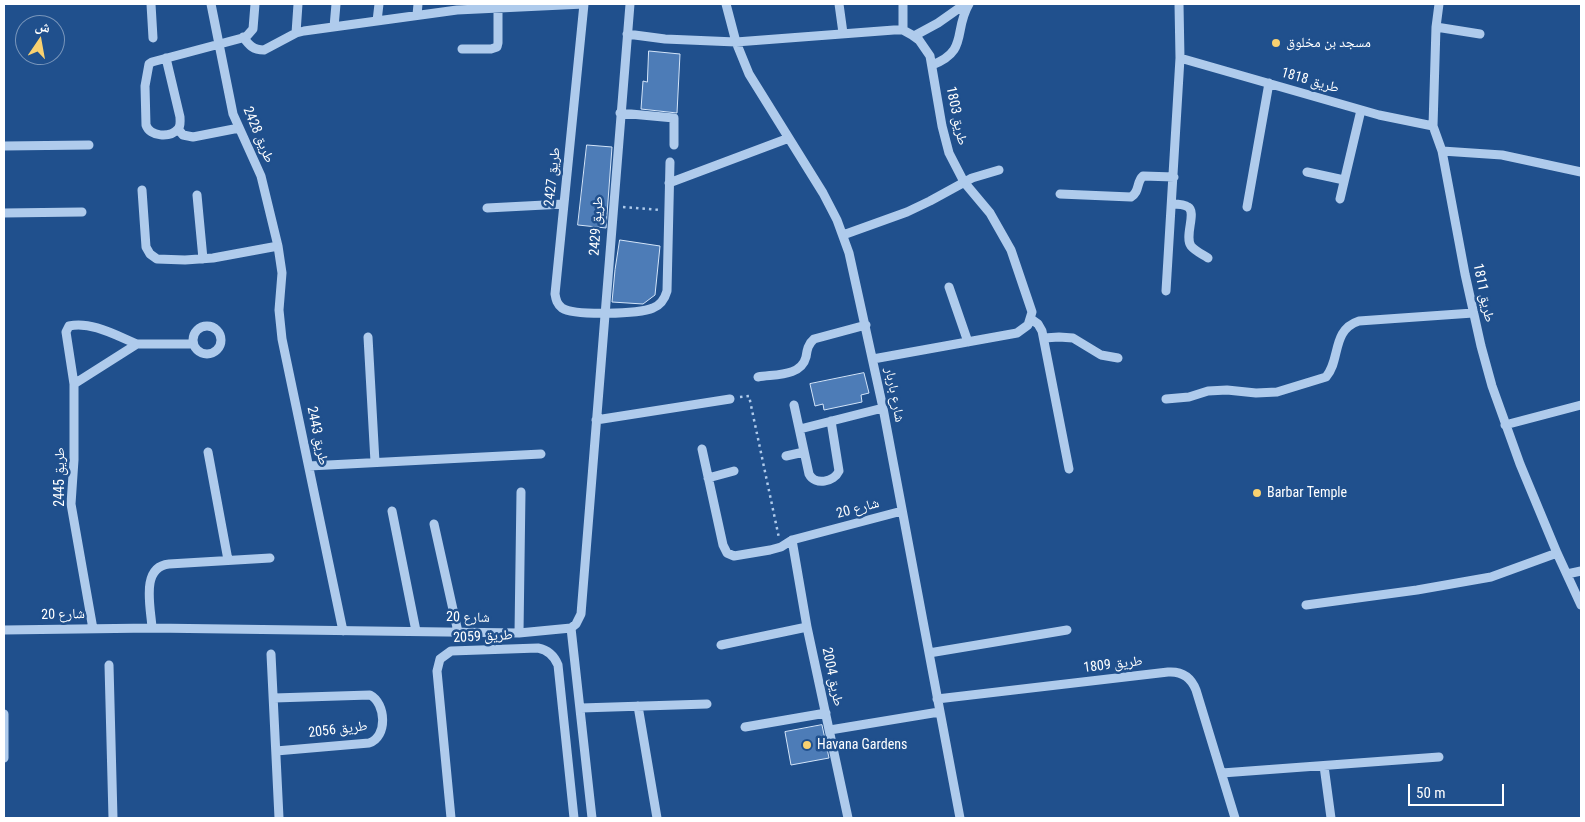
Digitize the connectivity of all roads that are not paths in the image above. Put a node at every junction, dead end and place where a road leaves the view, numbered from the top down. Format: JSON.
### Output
{"nodes":[{"id":1,"x":150,"y":4,"type":"edge"},
{"id":2,"x":211,"y":4,"type":"edge"},
{"id":3,"x":255,"y":4,"type":"edge"},
{"id":4,"x":298,"y":4,"type":"edge"},
{"id":5,"x":336,"y":4,"type":"edge"},
{"id":6,"x":379,"y":4,"type":"edge"},
{"id":7,"x":418,"y":4,"type":"edge"},
{"id":8,"x":584,"y":4,"type":"edge"},
{"id":9,"x":630,"y":4,"type":"edge"},
{"id":10,"x":726,"y":4,"type":"edge"},
{"id":11,"x":839,"y":4,"type":"edge"},
{"id":12,"x":903,"y":4,"type":"edge"},
{"id":13,"x":965,"y":4,"type":"edge"},
{"id":14,"x":969,"y":4,"type":"edge"},
{"id":15,"x":1179,"y":4,"type":"edge"},
{"id":16,"x":1439,"y":4,"type":"edge"},
{"id":17,"x":540,"y":5,"type":"edge"},
{"id":18,"x":457,"y":7,"type":"edge"},
{"id":19,"x":501,"y":7,"type":"edge"},
{"id":20,"x":416,"y":15,"type":"junction"},
{"id":21,"x":377,"y":21,"type":"junction"},
{"id":22,"x":334,"y":27,"type":"junction"},
{"id":23,"x":1436,"y":27,"type":"junction"},
{"id":24,"x":903,"y":30,"type":"junction"},
{"id":25,"x":843,"y":32,"type":"junction"},
{"id":26,"x":296,"y":33,"type":"junction"},
{"id":27,"x":627,"y":34,"type":"junction"},
{"id":28,"x":1480,"y":34,"type":"dead end"},
{"id":29,"x":914,"y":36,"type":"junction"},
{"id":30,"x":243,"y":37,"type":"junction"},
{"id":31,"x":153,"y":38,"type":"dead end"},
{"id":32,"x":736,"y":42,"type":"junction"},
{"id":33,"x":218,"y":44,"type":"junction"},
{"id":34,"x":462,"y":49,"type":"dead end"},
{"id":35,"x":166,"y":58,"type":"junction"},
{"id":36,"x":1180,"y":58,"type":"junction"},
{"id":37,"x":932,"y":65,"type":"junction"},
{"id":38,"x":1269,"y":83,"type":"junction"},
{"id":39,"x":1361,"y":110,"type":"junction"},
{"id":40,"x":620,"y":113,"type":"junction"},
{"id":41,"x":1432,"y":126,"type":"junction"},
{"id":42,"x":238,"y":128,"type":"junction"},
{"id":43,"x":178,"y":129,"type":"junction"},
{"id":44,"x":789,"y":138,"type":"junction"},
{"id":45,"x":89,"y":145,"type":"dead end"},
{"id":46,"x":674,"y":145,"type":"dead end"},
{"id":47,"x":4,"y":146,"type":"edge"},
{"id":48,"x":1442,"y":151,"type":"junction"},
{"id":49,"x":670,"y":162,"type":"dead end"},
{"id":50,"x":999,"y":170,"type":"dead end"},
{"id":51,"x":1307,"y":172,"type":"dead end"},
{"id":52,"x":1581,"y":172,"type":"edge"},
{"id":53,"x":1174,"y":177,"type":"junction"},
{"id":54,"x":1344,"y":180,"type":"junction"},
{"id":55,"x":964,"y":182,"type":"junction"},
{"id":56,"x":669,"y":183,"type":"junction"},
{"id":57,"x":142,"y":190,"type":"dead end"},
{"id":58,"x":1060,"y":194,"type":"dead end"},
{"id":59,"x":197,"y":195,"type":"dead end"},
{"id":60,"x":1340,"y":198,"type":"dead end"},
{"id":61,"x":564,"y":204,"type":"junction"},
{"id":62,"x":1172,"y":204,"type":"junction"},
{"id":63,"x":1247,"y":207,"type":"dead end"},
{"id":64,"x":487,"y":208,"type":"dead end"},
{"id":65,"x":82,"y":212,"type":"dead end"},
{"id":66,"x":4,"y":213,"type":"edge"},
{"id":67,"x":843,"y":235,"type":"junction"},
{"id":68,"x":278,"y":246,"type":"junction"},
{"id":69,"x":1208,"y":258,"type":"dead end"},
{"id":70,"x":203,"y":259,"type":"junction"},
{"id":71,"x":949,"y":287,"type":"dead end"},
{"id":72,"x":1166,"y":291,"type":"dead end"},
{"id":73,"x":1473,"y":313,"type":"junction"},
{"id":74,"x":604,"y":314,"type":"junction"},
{"id":75,"x":1031,"y":319,"type":"junction"},
{"id":76,"x":866,"y":325,"type":"junction"},
{"id":77,"x":368,"y":337,"type":"dead end"},
{"id":78,"x":1044,"y":338,"type":"junction"},
{"id":79,"x":968,"y":342,"type":"junction"},
{"id":80,"x":137,"y":344,"type":"junction"},
{"id":81,"x":193,"y":344,"type":"dead end"},
{"id":82,"x":1118,"y":358,"type":"dead end"},
{"id":83,"x":873,"y":359,"type":"junction"},
{"id":84,"x":758,"y":377,"type":"dead end"},
{"id":85,"x":74,"y":384,"type":"junction"},
{"id":86,"x":730,"y":399,"type":"road end"},
{"id":87,"x":1166,"y":399,"type":"dead end"},
{"id":88,"x":794,"y":405,"type":"dead end"},
{"id":89,"x":1581,"y":405,"type":"edge"},
{"id":90,"x":883,"y":408,"type":"junction"},
{"id":91,"x":596,"y":420,"type":"junction"},
{"id":92,"x":831,"y":422,"type":"junction"},
{"id":93,"x":1505,"y":425,"type":"junction"},
{"id":94,"x":800,"y":429,"type":"junction"},
{"id":95,"x":702,"y":449,"type":"dead end"},
{"id":96,"x":208,"y":452,"type":"dead end"},
{"id":97,"x":804,"y":452,"type":"junction"},
{"id":98,"x":541,"y":454,"type":"dead end"},
{"id":99,"x":786,"y":456,"type":"dead end"},
{"id":100,"x":375,"y":462,"type":"junction"},
{"id":101,"x":309,"y":466,"type":"junction"},
{"id":102,"x":1069,"y":469,"type":"dead end"},
{"id":103,"x":734,"y":471,"type":"dead end"},
{"id":104,"x":708,"y":478,"type":"junction"},
{"id":105,"x":521,"y":492,"type":"dead end"},
{"id":106,"x":392,"y":511,"type":"dead end"},
{"id":107,"x":902,"y":511,"type":"junction"},
{"id":108,"x":434,"y":524,"type":"dead end"},
{"id":109,"x":792,"y":540,"type":"junction"},
{"id":110,"x":1557,"y":553,"type":"junction"},
{"id":111,"x":270,"y":558,"type":"dead end"},
{"id":112,"x":228,"y":560,"type":"junction"},
{"id":113,"x":1581,"y":571,"type":"edge"},
{"id":114,"x":1567,"y":574,"type":"junction"},
{"id":115,"x":1306,"y":605,"type":"dead end"},
{"id":116,"x":1581,"y":605,"type":"edge"},
{"id":117,"x":807,"y":627,"type":"junction"},
{"id":118,"x":152,"y":628,"type":"junction"},
{"id":119,"x":571,"y":628,"type":"junction"},
{"id":120,"x":93,"y":629,"type":"junction"},
{"id":121,"x":4,"y":630,"type":"edge"},
{"id":122,"x":1067,"y":630,"type":"dead end"},
{"id":123,"x":343,"y":631,"type":"junction"},
{"id":124,"x":416,"y":631,"type":"junction"},
{"id":125,"x":458,"y":632,"type":"junction"},
{"id":126,"x":519,"y":632,"type":"junction"},
{"id":127,"x":721,"y":644,"type":"dead end"},
{"id":128,"x":929,"y":652,"type":"junction"},
{"id":129,"x":271,"y":654,"type":"dead end"},
{"id":130,"x":109,"y":665,"type":"dead end"},
{"id":131,"x":274,"y":698,"type":"junction"},
{"id":132,"x":937,"y":699,"type":"junction"},
{"id":133,"x":707,"y":704,"type":"dead end"},
{"id":134,"x":638,"y":706,"type":"junction"},
{"id":135,"x":581,"y":708,"type":"junction"},
{"id":136,"x":939,"y":712,"type":"junction"},
{"id":137,"x":826,"y":713,"type":"junction"},
{"id":138,"x":4,"y":714,"type":"edge"},
{"id":139,"x":745,"y":727,"type":"dead end"},
{"id":140,"x":830,"y":730,"type":"junction"},
{"id":141,"x":276,"y":751,"type":"junction"},
{"id":142,"x":1438,"y":757,"type":"dead end"},
{"id":143,"x":4,"y":758,"type":"edge"},
{"id":144,"x":1324,"y":766,"type":"junction"},
{"id":145,"x":1222,"y":774,"type":"junction"},
{"id":146,"x":113,"y":818,"type":"edge"},
{"id":147,"x":279,"y":818,"type":"edge"},
{"id":148,"x":451,"y":818,"type":"edge"},
{"id":149,"x":574,"y":818,"type":"edge"},
{"id":150,"x":592,"y":818,"type":"edge"},
{"id":151,"x":657,"y":818,"type":"edge"},
{"id":152,"x":848,"y":818,"type":"edge"},
{"id":153,"x":960,"y":818,"type":"edge"},
{"id":154,"x":1235,"y":818,"type":"edge"},
{"id":155,"x":1331,"y":818,"type":"edge"}],
"edges":[{"from":1,"to":31,"type":"street"},
{"from":2,"to":33,"type":"street","name":"طريق 2428"},
{"from":3,"to":30,"type":"street"},
{"from":4,"to":26,"type":"street"},
{"from":5,"to":22,"type":"street"},
{"from":6,"to":21,"type":"street"},
{"from":7,"to":20,"type":"street"},
{"from":8,"to":17,"type":"street"},
{"from":8,"to":61,"type":"street","name":"طريق 2427"},
{"from":9,"to":27,"type":"street","name":"طريق 2429"},
{"from":10,"to":32,"type":"street","name":"شارع باربار"},
{"from":11,"to":25,"type":"street"},
{"from":12,"to":24,"type":"street"},
{"from":13,"to":29,"type":"street"},
{"from":14,"to":37,"type":"street"},
{"from":15,"to":36,"type":"street"},
{"from":16,"to":23,"type":"street","name":"طريق 1811"},
{"from":17,"to":19,"type":"street"},
{"from":18,"to":19,"type":"street"},
{"from":18,"to":20,"type":"street"},
{"from":19,"to":34,"type":"street"},
{"from":20,"to":21,"type":"street"},
{"from":21,"to":22,"type":"street"},
{"from":22,"to":26,"type":"street"},
{"from":23,"to":28,"type":"street"},
{"from":23,"to":41,"type":"street","name":"طريق 1811"},
{"from":24,"to":25,"type":"street"},
{"from":24,"to":29,"type":"street","name":"طريق 1803"},
{"from":25,"to":32,"type":"street"},
{"from":26,"to":30,"type":"street"},
{"from":27,"to":32,"type":"street"},
{"from":27,"to":40,"type":"street","name":"طريق 2429"},
{"from":29,"to":37,"type":"street","name":"طريق 1803"},
{"from":30,"to":33,"type":"street"},
{"from":32,"to":44,"type":"street","name":"شارع باربار"},
{"from":33,"to":35,"type":"street"},
{"from":33,"to":42,"type":"street","name":"طريق 2428"},
{"from":35,"to":43,"type":"street"},
{"from":35,"to":43,"type":"street"},
{"from":36,"to":38,"type":"street","name":"طريق 1818"},
{"from":36,"to":53,"type":"street"},
{"from":37,"to":55,"type":"street","name":"طريق 1803"},
{"from":38,"to":39,"type":"street","name":"طريق 1818"},
{"from":38,"to":63,"type":"street"},
{"from":39,"to":41,"type":"street","name":"طريق 1818"},
{"from":39,"to":54,"type":"street"},
{"from":40,"to":46,"type":"street"},
{"from":40,"to":74,"type":"street","name":"طريق 2429"},
{"from":41,"to":48,"type":"street","name":"طريق 1811"},
{"from":42,"to":43,"type":"street"},
{"from":42,"to":68,"type":"street","name":"طريق 2428"},
{"from":44,"to":56,"type":"street"},
{"from":44,"to":67,"type":"street","name":"شارع باربار"},
{"from":45,"to":47,"type":"street"},
{"from":48,"to":52,"type":"street"},
{"from":48,"to":73,"type":"street","name":"طريق 1811"},
{"from":49,"to":56,"type":"street","name":"طريق 2427"},
{"from":50,"to":55,"type":"street"},
{"from":51,"to":54,"type":"street"},
{"from":53,"to":58,"type":"street"},
{"from":53,"to":62,"type":"street"},
{"from":54,"to":60,"type":"street"},
{"from":55,"to":67,"type":"street"},
{"from":55,"to":75,"type":"street","name":"طريق 1803"},
{"from":56,"to":74,"type":"street","name":"طريق 2427"},
{"from":57,"to":70,"type":"street"},
{"from":59,"to":70,"type":"street"},
{"from":61,"to":64,"type":"street"},
{"from":61,"to":74,"type":"street","name":"طريق 2427"},
{"from":62,"to":69,"type":"street"},
{"from":62,"to":72,"type":"street"},
{"from":65,"to":66,"type":"street"},
{"from":67,"to":76,"type":"street","name":"شارع باربار"},
{"from":68,"to":70,"type":"street"},
{"from":68,"to":101,"type":"street","name":"طريق 2443"},
{"from":71,"to":79,"type":"street"},
{"from":73,"to":87,"type":"street"},
{"from":73,"to":93,"type":"street","name":"طريق 1811"},
{"from":74,"to":91,"type":"street","name":"طريق 2429"},
{"from":75,"to":78,"type":"street","name":"طريق 1803"},
{"from":75,"to":79,"type":"street"},
{"from":76,"to":83,"type":"street","name":"شارع باربار"},
{"from":76,"to":84,"type":"street"},
{"from":77,"to":100,"type":"street"},
{"from":78,"to":82,"type":"street"},
{"from":78,"to":102,"type":"street","name":"طريق 1803"},
{"from":79,"to":83,"type":"street"},
{"from":80,"to":81,"type":"street"},
{"from":80,"to":85,"type":"street"},
{"from":80,"to":85,"type":"street","name":"طريق 2445"},
{"from":83,"to":90,"type":"street","name":"شارع باربار"},
{"from":85,"to":120,"type":"street","name":"طريق 2445"},
{"from":86,"to":91,"type":"street"},
{"from":88,"to":94,"type":"street"},
{"from":89,"to":93,"type":"street"},
{"from":90,"to":92,"type":"street"},
{"from":90,"to":107,"type":"street","name":"شارع باربار"},
{"from":91,"to":119,"type":"street"},
{"from":92,"to":94,"type":"street"},
{"from":92,"to":97,"type":"street"},
{"from":93,"to":110,"type":"street","name":"طريق 1811"},
{"from":94,"to":97,"type":"street"},
{"from":95,"to":104,"type":"street"},
{"from":96,"to":112,"type":"street"},
{"from":97,"to":99,"type":"street"},
{"from":98,"to":100,"type":"street"},
{"from":100,"to":101,"type":"street"},
{"from":101,"to":123,"type":"street","name":"طريق 2443"},
{"from":103,"to":104,"type":"street"},
{"from":104,"to":109,"type":"street","name":"شارع 20"},
{"from":105,"to":126,"type":"street"},
{"from":106,"to":124,"type":"street"},
{"from":107,"to":109,"type":"street","name":"شارع 20"},
{"from":107,"to":128,"type":"street","name":"شارع باربار"},
{"from":108,"to":125,"type":"street"},
{"from":109,"to":117,"type":"street","name":"طريق 2004"},
{"from":110,"to":114,"type":"street","name":"طريق 1811"},
{"from":110,"to":115,"type":"street"},
{"from":111,"to":112,"type":"street"},
{"from":112,"to":118,"type":"street"},
{"from":113,"to":114,"type":"street"},
{"from":114,"to":116,"type":"street","name":"طريق 1811"},
{"from":117,"to":127,"type":"street"},
{"from":117,"to":137,"type":"street","name":"طريق 2004"},
{"from":118,"to":120,"type":"street","name":"شارع 20"},
{"from":118,"to":123,"type":"street","name":"شارع 20"},
{"from":119,"to":126,"type":"street","name":"شارع 20"},
{"from":119,"to":135,"type":"street"},
{"from":120,"to":121,"type":"street","name":"شارع 20"},
{"from":122,"to":128,"type":"street"},
{"from":123,"to":124,"type":"street","name":"شارع 20"},
{"from":124,"to":125,"type":"street","name":"شارع 20"},
{"from":125,"to":126,"type":"street","name":"شارع 20"},
{"from":128,"to":132,"type":"street","name":"شارع باربار"},
{"from":129,"to":131,"type":"street"},
{"from":130,"to":146,"type":"street"},
{"from":131,"to":141,"type":"street"},
{"from":131,"to":141,"type":"street","name":"طريق 2056"},
{"from":132,"to":136,"type":"street","name":"شارع باربار"},
{"from":132,"to":145,"type":"street","name":"طريق 1809"},
{"from":133,"to":134,"type":"street"},
{"from":134,"to":135,"type":"street"},
{"from":134,"to":151,"type":"street"},
{"from":135,"to":150,"type":"street"},
{"from":136,"to":140,"type":"street"},
{"from":136,"to":153,"type":"street","name":"شارع باربار"},
{"from":137,"to":139,"type":"street"},
{"from":137,"to":140,"type":"street","name":"طريق 2004"},
{"from":138,"to":143,"type":"street"},
{"from":140,"to":152,"type":"street","name":"طريق 2004"},
{"from":141,"to":147,"type":"street"},
{"from":142,"to":144,"type":"street"},
{"from":144,"to":145,"type":"street"},
{"from":144,"to":155,"type":"street"},
{"from":145,"to":154,"type":"street","name":"طريق 1809"},
{"from":148,"to":149,"type":"street","name":"طريق 2059"}]}
